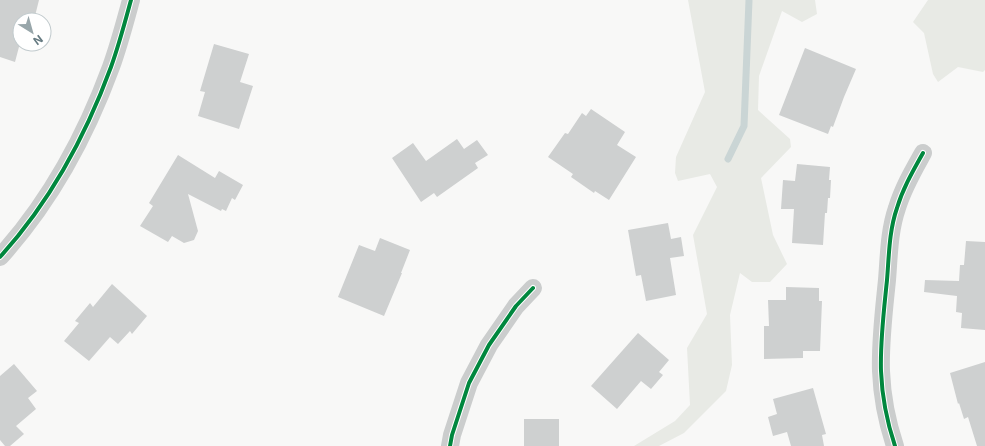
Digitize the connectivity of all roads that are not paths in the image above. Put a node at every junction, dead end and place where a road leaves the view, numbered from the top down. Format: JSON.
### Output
{"nodes":[{"id":1,"x":131,"y":0,"type":"edge"},
{"id":2,"x":923,"y":153,"type":"dead end"},
{"id":3,"x":0,"y":257,"type":"edge"},
{"id":4,"x":533,"y":288,"type":"dead end"},
{"id":5,"x":450,"y":446,"type":"edge"},
{"id":6,"x":895,"y":446,"type":"edge"}],
"edges":[{"from":1,"to":3,"type":"street"},
{"from":2,"to":6,"type":"street"},
{"from":4,"to":5,"type":"street"}]}
